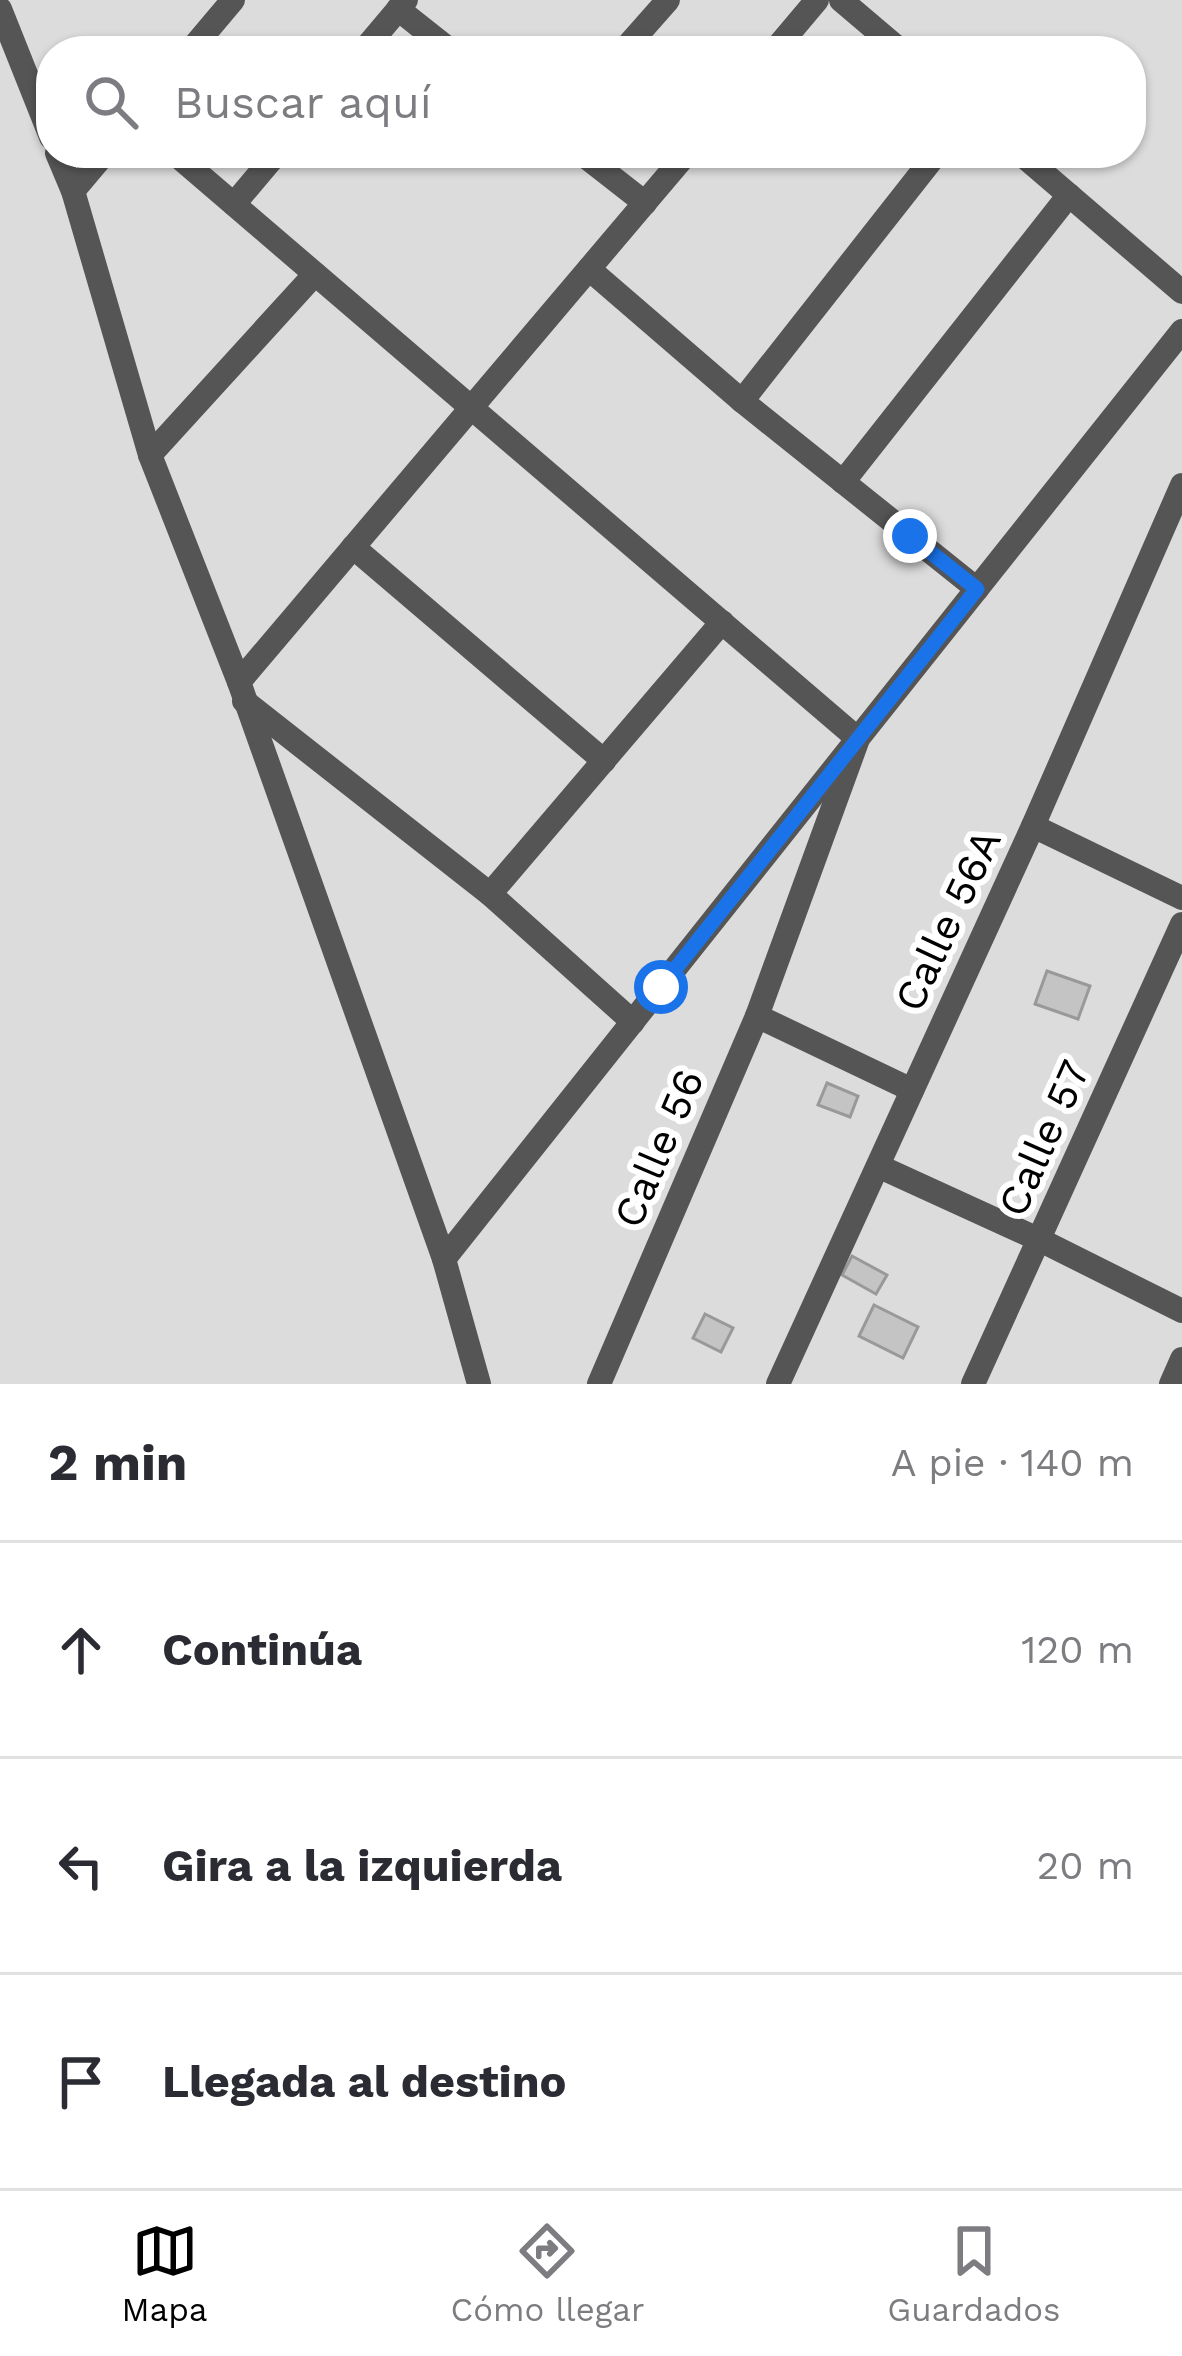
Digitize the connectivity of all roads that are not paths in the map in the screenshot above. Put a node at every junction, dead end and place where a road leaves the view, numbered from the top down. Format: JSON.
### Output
{"nodes":[{"id":1,"x":233,"y":0,"type":"edge"},
{"id":2,"x":668,"y":0,"type":"edge"},
{"id":3,"x":817,"y":0,"type":"edge"},
{"id":4,"x":841,"y":0,"type":"edge"},
{"id":5,"x":402,"y":4,"type":"edge"},
{"id":6,"x":0,"y":9,"type":"edge"},
{"id":7,"x":203,"y":36,"type":"edge"},
{"id":8,"x":375,"y":36,"type":"edge"},
{"id":9,"x":436,"y":36,"type":"edge"},
{"id":10,"x":636,"y":36,"type":"edge"},
{"id":11,"x":786,"y":36,"type":"edge"},
{"id":12,"x":883,"y":36,"type":"edge"},
{"id":13,"x":36,"y":99,"type":"edge"},
{"id":14,"x":64,"y":168,"type":"edge"},
{"id":15,"x":92,"y":168,"type":"edge"},
{"id":16,"x":192,"y":168,"type":"edge"},
{"id":17,"x":264,"y":168,"type":"edge"},
{"id":18,"x":600,"y":168,"type":"edge"},
{"id":19,"x":674,"y":168,"type":"edge"},
{"id":20,"x":926,"y":168,"type":"edge"},
{"id":21,"x":1038,"y":168,"type":"edge"},
{"id":22,"x":73,"y":191,"type":"junction"},
{"id":23,"x":1069,"y":195,"type":"junction"},
{"id":24,"x":645,"y":203,"type":"junction"},
{"id":25,"x":234,"y":204,"type":"junction"},
{"id":26,"x":589,"y":269,"type":"junction"},
{"id":27,"x":315,"y":274,"type":"junction"},
{"id":28,"x":1182,"y":292,"type":"edge"},
{"id":29,"x":1182,"y":331,"type":"edge"},
{"id":30,"x":742,"y":400,"type":"junction"},
{"id":31,"x":471,"y":407,"type":"junction"},
{"id":32,"x":150,"y":455,"type":"junction"},
{"id":33,"x":843,"y":482,"type":"junction"},
{"id":34,"x":1182,"y":485,"type":"edge"},
{"id":35,"x":353,"y":547,"type":"junction"},
{"id":36,"x":977,"y":589,"type":"junction"},
{"id":37,"x":722,"y":622,"type":"junction"},
{"id":38,"x":241,"y":691,"type":"junction"},
{"id":39,"x":858,"y":739,"type":"junction"},
{"id":40,"x":604,"y":761,"type":"junction"},
{"id":41,"x":1033,"y":826,"type":"junction"},
{"id":42,"x":490,"y":894,"type":"junction"},
{"id":43,"x":1182,"y":898,"type":"edge"},
{"id":44,"x":1182,"y":924,"type":"edge"},
{"id":45,"x":757,"y":1016,"type":"junction"},
{"id":46,"x":632,"y":1022,"type":"junction"},
{"id":47,"x":912,"y":1090,"type":"junction"},
{"id":48,"x":878,"y":1166,"type":"junction"},
{"id":49,"x":1040,"y":1240,"type":"junction"},
{"id":50,"x":444,"y":1259,"type":"junction"},
{"id":51,"x":1182,"y":1311,"type":"edge"},
{"id":52,"x":1182,"y":1359,"type":"edge"},
{"id":53,"x":479,"y":1384,"type":"edge"},
{"id":54,"x":599,"y":1384,"type":"edge"},
{"id":55,"x":778,"y":1384,"type":"edge"},
{"id":56,"x":973,"y":1384,"type":"edge"},
{"id":57,"x":1171,"y":1384,"type":"edge"}],
"edges":[{"from":1,"to":7,"type":"street"},
{"from":2,"to":10,"type":"street"},
{"from":3,"to":11,"type":"street"},
{"from":4,"to":12,"type":"street"},
{"from":5,"to":8,"type":"street"},
{"from":5,"to":9,"type":"street"},
{"from":6,"to":13,"type":"street"},
{"from":14,"to":22,"type":"street"},
{"from":15,"to":22,"type":"street"},
{"from":16,"to":25,"type":"street"},
{"from":17,"to":25,"type":"street"},
{"from":18,"to":24,"type":"street"},
{"from":19,"to":24,"type":"street"},
{"from":20,"to":30,"type":"street"},
{"from":21,"to":23,"type":"street"},
{"from":22,"to":32,"type":"street"},
{"from":23,"to":28,"type":"street"},
{"from":23,"to":33,"type":"street"},
{"from":24,"to":26,"type":"street"},
{"from":25,"to":27,"type":"street"},
{"from":26,"to":30,"type":"street"},
{"from":26,"to":31,"type":"street"},
{"from":27,"to":31,"type":"street"},
{"from":27,"to":32,"type":"street"},
{"from":29,"to":36,"type":"street"},
{"from":30,"to":33,"type":"street"},
{"from":31,"to":35,"type":"street"},
{"from":31,"to":37,"type":"street"},
{"from":32,"to":38,"type":"street"},
{"from":33,"to":36,"type":"street"},
{"from":34,"to":41,"type":"street","name":"Calle 56A"},
{"from":35,"to":38,"type":"street"},
{"from":35,"to":40,"type":"street"},
{"from":36,"to":39,"type":"street"},
{"from":37,"to":39,"type":"street"},
{"from":37,"to":40,"type":"street"},
{"from":38,"to":42,"type":"street"},
{"from":38,"to":50,"type":"street"},
{"from":39,"to":45,"type":"street","name":"Calle 56"},
{"from":39,"to":46,"type":"street"},
{"from":40,"to":42,"type":"street"},
{"from":41,"to":43,"type":"street"},
{"from":41,"to":47,"type":"street","name":"Calle 56A"},
{"from":42,"to":46,"type":"street"},
{"from":44,"to":49,"type":"street","name":"Calle 57"},
{"from":45,"to":47,"type":"street"},
{"from":45,"to":54,"type":"street","name":"Calle 56"},
{"from":46,"to":50,"type":"street"},
{"from":47,"to":48,"type":"street","name":"Calle 56A"},
{"from":48,"to":49,"type":"street"},
{"from":48,"to":55,"type":"street","name":"Calle 56A"},
{"from":49,"to":51,"type":"street"},
{"from":49,"to":56,"type":"street","name":"Calle 57"},
{"from":50,"to":53,"type":"street"},
{"from":52,"to":57,"type":"street"}]}
